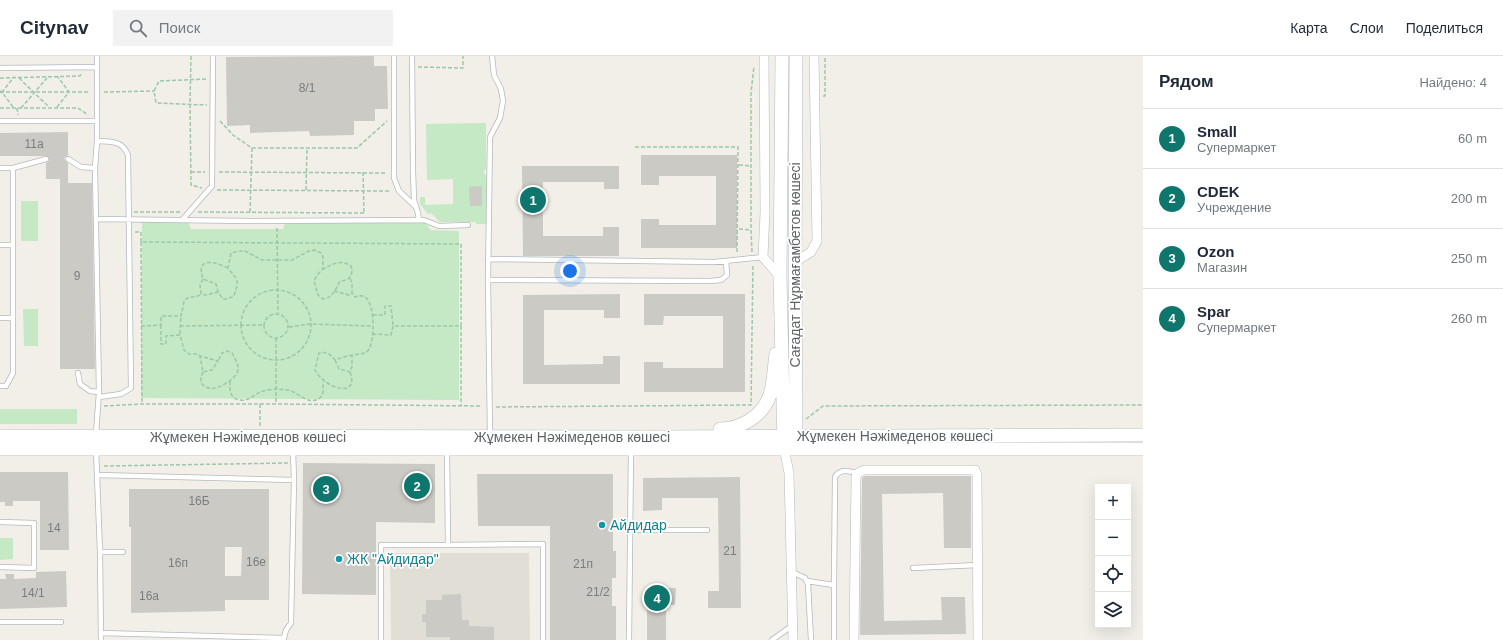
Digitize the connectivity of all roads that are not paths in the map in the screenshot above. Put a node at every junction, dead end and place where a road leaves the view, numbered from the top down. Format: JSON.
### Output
{"nodes":[{"id":1,"x":97,"y":56,"type":"edge"},
{"id":2,"x":213,"y":56,"type":"edge"},
{"id":3,"x":394,"y":56,"type":"edge"},
{"id":4,"x":412,"y":56,"type":"edge"},
{"id":5,"x":492,"y":56,"type":"edge"},
{"id":6,"x":764,"y":56,"type":"edge"},
{"id":7,"x":782,"y":56,"type":"edge"},
{"id":8,"x":796,"y":56,"type":"edge"},
{"id":9,"x":814,"y":56,"type":"edge"},
{"id":10,"x":97,"y":67,"type":"junction"},
{"id":11,"x":0,"y":68,"type":"edge"},
{"id":12,"x":0,"y":121,"type":"edge"},
{"id":13,"x":97,"y":121,"type":"junction"},
{"id":14,"x":97,"y":141,"type":"junction"},
{"id":15,"x":46,"y":159,"type":"dead end"},
{"id":16,"x":68,"y":160,"type":"dead end"},
{"id":17,"x":0,"y":168,"type":"edge"},
{"id":18,"x":13,"y":168,"type":"junction"},
{"id":19,"x":95,"y":168,"type":"junction"},
{"id":20,"x":415,"y":206,"type":"junction"},
{"id":21,"x":96,"y":219,"type":"junction"},
{"id":22,"x":129,"y":219,"type":"junction"},
{"id":23,"x":183,"y":219,"type":"junction"},
{"id":24,"x":419,"y":220,"type":"junction"},
{"id":25,"x":468,"y":225,"type":"dead end"},
{"id":26,"x":0,"y":245,"type":"edge"},
{"id":27,"x":13,"y":245,"type":"junction"},
{"id":28,"x":763,"y":257,"type":"junction"},
{"id":29,"x":488,"y":259,"type":"junction"},
{"id":30,"x":726,"y":261,"type":"junction"},
{"id":31,"x":795,"y":262,"type":"junction"},
{"id":32,"x":780,"y":277,"type":"junction"},
{"id":33,"x":488,"y":280,"type":"junction"},
{"id":34,"x":782,"y":301,"type":"junction"},
{"id":35,"x":0,"y":318,"type":"edge"},
{"id":36,"x":13,"y":318,"type":"junction"},
{"id":37,"x":78,"y":373,"type":"dead end"},
{"id":38,"x":0,"y":386,"type":"edge"},
{"id":39,"x":99,"y":395,"type":"junction"},
{"id":40,"x":1143,"y":435,"type":"edge"},
{"id":41,"x":0,"y":436,"type":"edge"},
{"id":42,"x":490,"y":436,"type":"junction"},
{"id":43,"x":661,"y":437,"type":"junction"},
{"id":44,"x":790,"y":442,"type":"junction"},
{"id":45,"x":96,"y":443,"type":"junction"},
{"id":46,"x":631,"y":448,"type":"junction"},
{"id":47,"x":0,"y":449,"type":"edge"},
{"id":48,"x":293,"y":449,"type":"junction"},
{"id":49,"x":447,"y":449,"type":"junction"},
{"id":50,"x":1143,"y":449,"type":"edge"},
{"id":51,"x":858,"y":473,"type":"junction"},
{"id":52,"x":98,"y":475,"type":"junction"},
{"id":53,"x":294,"y":480,"type":"junction"},
{"id":54,"x":0,"y":522,"type":"edge"},
{"id":55,"x":630,"y":530,"type":"junction"},
{"id":56,"x":707,"y":530,"type":"dead end"},
{"id":57,"x":448,"y":545,"type":"junction"},
{"id":58,"x":100,"y":552,"type":"junction"},
{"id":59,"x":123,"y":552,"type":"dead end"},
{"id":60,"x":978,"y":565,"type":"junction"},
{"id":61,"x":0,"y":567,"type":"edge"},
{"id":62,"x":912,"y":568,"type":"dead end"},
{"id":63,"x":792,"y":572,"type":"junction"},
{"id":64,"x":807,"y":581,"type":"junction"},
{"id":65,"x":834,"y":584,"type":"junction"},
{"id":66,"x":0,"y":622,"type":"edge"},
{"id":67,"x":61,"y":622,"type":"dead end"},
{"id":68,"x":793,"y":625,"type":"junction"},
{"id":69,"x":101,"y":633,"type":"junction"},
{"id":70,"x":284,"y":639,"type":"edge"},
{"id":71,"x":101,"y":640,"type":"edge"},
{"id":72,"x":381,"y":640,"type":"edge"},
{"id":73,"x":543,"y":640,"type":"edge"},
{"id":74,"x":630,"y":640,"type":"edge"},
{"id":75,"x":772,"y":640,"type":"edge"},
{"id":76,"x":793,"y":640,"type":"edge"},
{"id":77,"x":811,"y":640,"type":"edge"},
{"id":78,"x":834,"y":640,"type":"edge"},
{"id":79,"x":854,"y":640,"type":"edge"},
{"id":80,"x":978,"y":640,"type":"edge"}],
"edges":[{"from":1,"to":10,"type":"lane"},
{"from":2,"to":23,"type":"lane"},
{"from":3,"to":20,"type":"lane"},
{"from":4,"to":20,"type":"lane"},
{"from":5,"to":29,"type":"lane"},
{"from":6,"to":28,"type":"street"},
{"from":7,"to":32,"type":"main road","name":"Сағадат Нұрмағамбетов көшесі"},
{"from":8,"to":31,"type":"main road","name":"Сағадат Нұрмағамбетов көшесі"},
{"from":9,"to":31,"type":"street"},
{"from":10,"to":11,"type":"lane"},
{"from":10,"to":13,"type":"lane"},
{"from":12,"to":13,"type":"lane"},
{"from":13,"to":14,"type":"lane"},
{"from":14,"to":19,"type":"lane"},
{"from":14,"to":22,"type":"lane"},
{"from":15,"to":18,"type":"lane"},
{"from":16,"to":19,"type":"lane"},
{"from":17,"to":18,"type":"lane"},
{"from":18,"to":27,"type":"lane"},
{"from":19,"to":21,"type":"lane"},
{"from":20,"to":24,"type":"lane"},
{"from":21,"to":22,"type":"lane"},
{"from":21,"to":39,"type":"lane"},
{"from":22,"to":23,"type":"lane"},
{"from":22,"to":39,"type":"lane"},
{"from":23,"to":24,"type":"lane"},
{"from":24,"to":25,"type":"lane"},
{"from":26,"to":27,"type":"lane"},
{"from":27,"to":36,"type":"lane"},
{"from":28,"to":30,"type":"lane"},
{"from":28,"to":32,"type":"street"},
{"from":29,"to":30,"type":"lane"},
{"from":29,"to":33,"type":"lane"},
{"from":30,"to":33,"type":"lane"},
{"from":31,"to":44,"type":"main road","name":"Сағадат Нұрмағамбетов көшесі"},
{"from":32,"to":34,"type":"main road","name":"Сағадат Нұрмағамбетов көшесі"},
{"from":33,"to":42,"type":"lane"},
{"from":34,"to":43,"type":"main road"},
{"from":34,"to":44,"type":"main road","name":"Сағадат Нұрмағамбетов көшесі"},
{"from":35,"to":36,"type":"lane"},
{"from":36,"to":38,"type":"lane"},
{"from":37,"to":39,"type":"lane"},
{"from":39,"to":45,"type":"lane"},
{"from":40,"to":44,"type":"main road","name":"Жұмекен Нәжімеденов көшесі"},
{"from":41,"to":45,"type":"main road","name":"Жұмекен Нәжімеденов көшесі"},
{"from":42,"to":43,"type":"main road","name":"Жұмекен Нәжімеденов көшесі"},
{"from":42,"to":45,"type":"main road","name":"Жұмекен Нәжімеденов көшесі"},
{"from":43,"to":44,"type":"main road","name":"Жұмекен Нәжімеденов көшесі"},
{"from":44,"to":46,"type":"main road","name":"Жұмекен Нәжімеденов көшесі"},
{"from":44,"to":50,"type":"main road","name":"Жұмекен Нәжімеденов көшесі"},
{"from":44,"to":63,"type":"street","name":"Сағадат Нұрмағамбетов көшесі"},
{"from":45,"to":47,"type":"main road","name":"Жұмекен Нәжімеденов көшесі"},
{"from":45,"to":48,"type":"main road","name":"Жұмекен Нәжімеденов көшесі"},
{"from":45,"to":52,"type":"lane"},
{"from":46,"to":49,"type":"main road","name":"Жұмекен Нәжімеденов көшесі"},
{"from":46,"to":55,"type":"lane"},
{"from":48,"to":49,"type":"main road","name":"Жұмекен Нәжімеденов көшесі"},
{"from":48,"to":53,"type":"lane"},
{"from":49,"to":57,"type":"lane"},
{"from":51,"to":60,"type":"street"},
{"from":51,"to":65,"type":"lane"},
{"from":51,"to":79,"type":"street"},
{"from":52,"to":53,"type":"lane"},
{"from":52,"to":58,"type":"lane"},
{"from":53,"to":70,"type":"lane"},
{"from":54,"to":61,"type":"lane"},
{"from":55,"to":56,"type":"lane"},
{"from":55,"to":74,"type":"lane"},
{"from":57,"to":72,"type":"lane"},
{"from":57,"to":73,"type":"lane"},
{"from":58,"to":59,"type":"lane"},
{"from":58,"to":69,"type":"lane"},
{"from":60,"to":62,"type":"lane"},
{"from":60,"to":80,"type":"street"},
{"from":63,"to":64,"type":"lane"},
{"from":63,"to":68,"type":"street","name":"Сағадат Нұрмағамбетов көшесі"},
{"from":64,"to":65,"type":"lane"},
{"from":64,"to":77,"type":"lane"},
{"from":65,"to":78,"type":"lane"},
{"from":66,"to":67,"type":"lane"},
{"from":68,"to":75,"type":"lane"},
{"from":68,"to":76,"type":"street","name":"Сағадат Нұрмағамбетов көшесі"},
{"from":69,"to":70,"type":"lane"},
{"from":69,"to":71,"type":"lane"}]}
